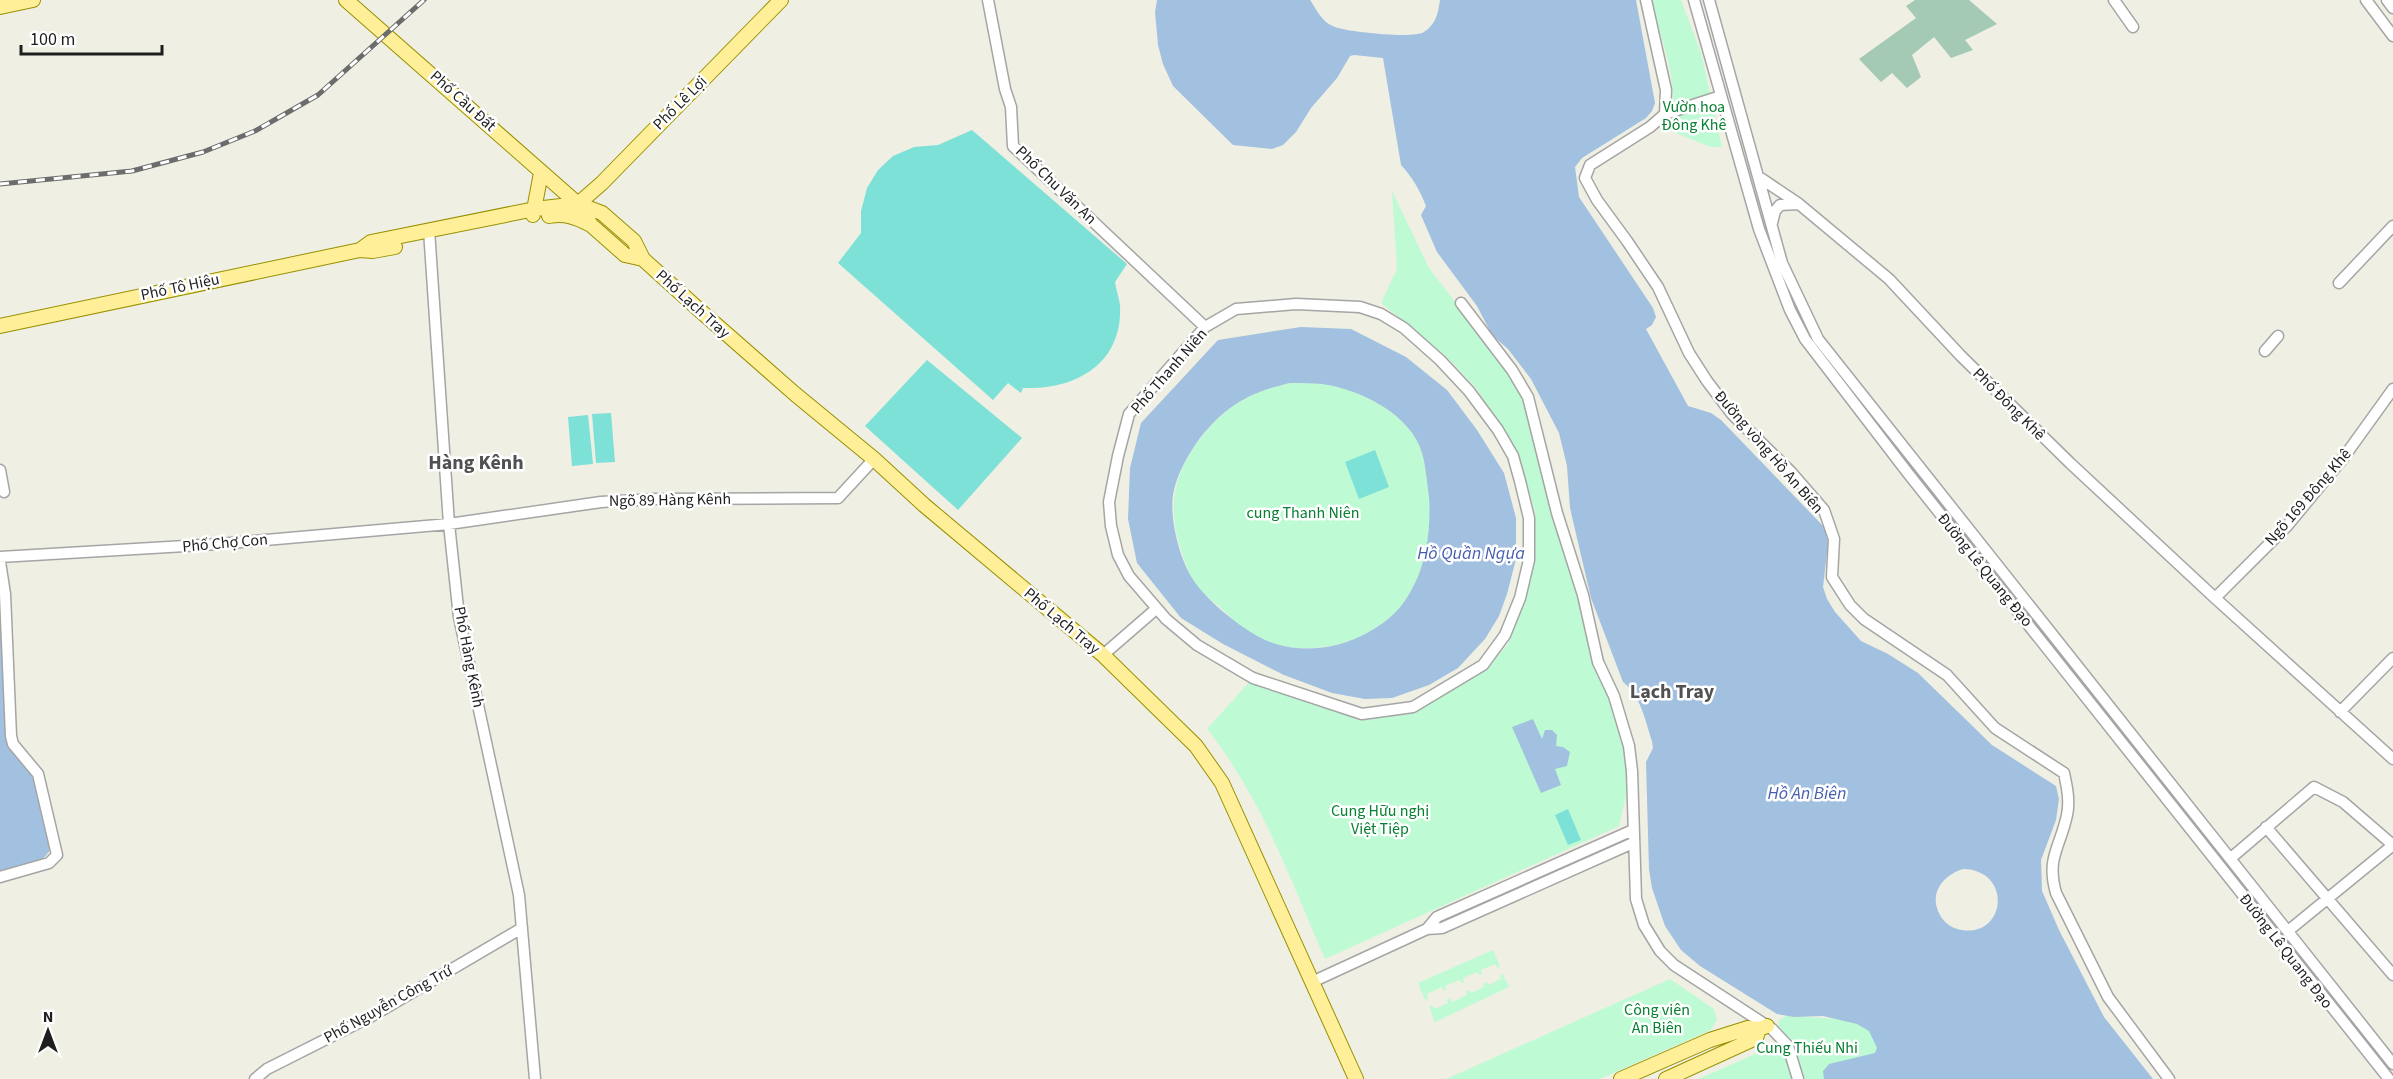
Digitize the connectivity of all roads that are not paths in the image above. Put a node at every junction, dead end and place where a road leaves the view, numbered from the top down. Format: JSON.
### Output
{"nodes":[{"id":1,"x":33,"y":0,"type":"edge"},
{"id":2,"x":346,"y":0,"type":"edge"},
{"id":3,"x":781,"y":0,"type":"edge"},
{"id":4,"x":988,"y":0,"type":"edge"},
{"id":5,"x":1646,"y":0,"type":"edge"},
{"id":6,"x":1694,"y":0,"type":"edge"},
{"id":7,"x":1709,"y":0,"type":"edge"},
{"id":8,"x":2114,"y":0,"type":"edge"},
{"id":9,"x":2366,"y":0,"type":"edge"},
{"id":10,"x":2387,"y":0,"type":"edge"},
{"id":11,"x":0,"y":7,"type":"edge"},
{"id":12,"x":2393,"y":8,"type":"edge"},
{"id":13,"x":2133,"y":27,"type":"dead end"},
{"id":14,"x":2393,"y":36,"type":"edge"},
{"id":15,"x":1721,"y":96,"type":"junction"},
{"id":16,"x":1665,"y":114,"type":"junction"},
{"id":17,"x":541,"y":173,"type":"junction"},
{"id":18,"x":1759,"y":177,"type":"junction"},
{"id":19,"x":1743,"y":180,"type":"junction"},
{"id":20,"x":578,"y":204,"type":"junction"},
{"id":21,"x":1799,"y":204,"type":"junction"},
{"id":22,"x":534,"y":214,"type":"junction"},
{"id":23,"x":1772,"y":224,"type":"junction"},
{"id":24,"x":591,"y":225,"type":"junction"},
{"id":25,"x":2393,"y":226,"type":"edge"},
{"id":26,"x":429,"y":235,"type":"junction"},
{"id":27,"x":643,"y":259,"type":"junction"},
{"id":28,"x":2339,"y":283,"type":"dead end"},
{"id":29,"x":1461,"y":303,"type":"dead end"},
{"id":30,"x":0,"y":326,"type":"edge"},
{"id":31,"x":1205,"y":327,"type":"junction"},
{"id":32,"x":2278,"y":336,"type":"dead end"},
{"id":33,"x":2265,"y":351,"type":"dead end"},
{"id":34,"x":2393,"y":389,"type":"edge"},
{"id":35,"x":874,"y":459,"type":"junction"},
{"id":36,"x":0,"y":470,"type":"edge"},
{"id":37,"x":4,"y":492,"type":"dead end"},
{"id":38,"x":449,"y":524,"type":"junction"},
{"id":39,"x":0,"y":558,"type":"edge"},
{"id":40,"x":0,"y":562,"type":"edge"},
{"id":41,"x":2215,"y":598,"type":"junction"},
{"id":42,"x":1156,"y":609,"type":"junction"},
{"id":43,"x":1103,"y":655,"type":"junction"},
{"id":44,"x":2393,"y":658,"type":"edge"},
{"id":45,"x":2340,"y":712,"type":"junction"},
{"id":46,"x":2393,"y":759,"type":"edge"},
{"id":47,"x":2266,"y":827,"type":"junction"},
{"id":48,"x":1633,"y":830,"type":"junction"},
{"id":49,"x":1633,"y":843,"type":"junction"},
{"id":50,"x":2393,"y":845,"type":"edge"},
{"id":51,"x":2230,"y":858,"type":"junction"},
{"id":52,"x":1543,"y":870,"type":"junction"},
{"id":53,"x":0,"y":877,"type":"edge"},
{"id":54,"x":1548,"y":881,"type":"junction"},
{"id":55,"x":1498,"y":890,"type":"junction"},
{"id":56,"x":2328,"y":899,"type":"junction"},
{"id":57,"x":1503,"y":901,"type":"junction"},
{"id":58,"x":522,"y":928,"type":"junction"},
{"id":59,"x":1427,"y":929,"type":"junction"},
{"id":60,"x":2288,"y":931,"type":"junction"},
{"id":61,"x":2393,"y":975,"type":"edge"},
{"id":62,"x":1312,"y":982,"type":"junction"},
{"id":63,"x":1763,"y":1028,"type":"junction"},
{"id":64,"x":2393,"y":1064,"type":"edge"},
{"id":65,"x":255,"y":1079,"type":"edge"},
{"id":66,"x":535,"y":1079,"type":"edge"},
{"id":67,"x":1356,"y":1079,"type":"edge"},
{"id":68,"x":1621,"y":1079,"type":"edge"},
{"id":69,"x":1666,"y":1079,"type":"edge"},
{"id":70,"x":1798,"y":1079,"type":"edge"},
{"id":71,"x":2169,"y":1079,"type":"edge"},
{"id":72,"x":2389,"y":1079,"type":"edge"}],
"edges":[{"from":1,"to":11,"type":"main road"},
{"from":2,"to":17,"type":"main road","name":"Phố Cầu Đất"},
{"from":3,"to":20,"type":"main road","name":"Phố Lê Lợi"},
{"from":4,"to":31,"type":"street","name":"Phố Chu Văn An"},
{"from":5,"to":16,"type":"street"},
{"from":6,"to":15,"type":"street","name":"Đường Lê Quang Đạo"},
{"from":7,"to":18,"type":"street"},
{"from":8,"to":13,"type":"street"},
{"from":9,"to":14,"type":"street"},
{"from":10,"to":12,"type":"street"},
{"from":15,"to":16,"type":"street","name":"Đường vòng Hồ An Biên"},
{"from":15,"to":19,"type":"street","name":"Đường Lê Quang Đạo"},
{"from":16,"to":71,"type":"street","name":"Đường vòng Hồ An Biên"},
{"from":17,"to":20,"type":"main road","name":"Phố Cầu Đất"},
{"from":17,"to":22,"type":"main road"},
{"from":18,"to":19,"type":"street"},
{"from":18,"to":21,"type":"street","name":"Phố Đông Khê"},
{"from":18,"to":23,"type":"street","name":"Đường Lê Quang Đạo"},
{"from":19,"to":72,"type":"street","name":"Đường Lê Quang Đạo"},
{"from":20,"to":22,"type":"main road","name":"Phố Tô Hiệu"},
{"from":20,"to":24,"type":"main road","name":"Phố Lạch Tray"},
{"from":20,"to":27,"type":"main road","name":"Phố Lạch Tray"},
{"from":21,"to":23,"type":"street"},
{"from":21,"to":41,"type":"street","name":"Phố Đông Khê"},
{"from":22,"to":24,"type":"main road","name":"Phố Tô Hiệu"},
{"from":22,"to":26,"type":"main road","name":"Phố Tô Hiệu"},
{"from":23,"to":51,"type":"street","name":"Đường Lê Quang Đạo"},
{"from":24,"to":27,"type":"main road","name":"Phố Lạch Tray"},
{"from":25,"to":28,"type":"street"},
{"from":26,"to":30,"type":"main road","name":"Phố Tô Hiệu"},
{"from":26,"to":38,"type":"street","name":"Phố Hàng Kênh"},
{"from":27,"to":35,"type":"main road","name":"Phố Lạch Tray"},
{"from":29,"to":48,"type":"street"},
{"from":31,"to":42,"type":"street","name":"Phố Thanh Niên"},
{"from":31,"to":42,"type":"street","name":"Phố Thanh Niên"},
{"from":32,"to":33,"type":"street"},
{"from":34,"to":41,"type":"street","name":"Ngõ 169 Đông Khê"},
{"from":35,"to":38,"type":"street","name":"Ngõ 89 Hàng Kênh"},
{"from":35,"to":43,"type":"main road","name":"Phố Lạch Tray"},
{"from":36,"to":37,"type":"street"},
{"from":38,"to":39,"type":"street","name":"Phố Chợ Con"},
{"from":38,"to":58,"type":"street","name":"Phố Hàng Kênh"},
{"from":40,"to":53,"type":"street"},
{"from":41,"to":45,"type":"street","name":"Phố Đông Khê"},
{"from":42,"to":43,"type":"street"},
{"from":43,"to":62,"type":"main road","name":"Phố Lạch Tray"},
{"from":44,"to":45,"type":"street"},
{"from":45,"to":46,"type":"street","name":"Phố Đông Khê"},
{"from":47,"to":50,"type":"street"},
{"from":47,"to":51,"type":"street"},
{"from":47,"to":56,"type":"street"},
{"from":48,"to":49,"type":"street"},
{"from":48,"to":52,"type":"street"},
{"from":49,"to":54,"type":"street"},
{"from":49,"to":63,"type":"street"},
{"from":50,"to":56,"type":"street"},
{"from":51,"to":60,"type":"street","name":"Đường Lê Quang Đạo"},
{"from":52,"to":54,"type":"street"},
{"from":52,"to":55,"type":"street"},
{"from":54,"to":57,"type":"street"},
{"from":55,"to":57,"type":"street"},
{"from":55,"to":59,"type":"street"},
{"from":56,"to":60,"type":"street"},
{"from":56,"to":61,"type":"street"},
{"from":57,"to":59,"type":"street"},
{"from":58,"to":65,"type":"street","name":"Phố Nguyễn Công Trứ"},
{"from":58,"to":66,"type":"street","name":"Phố Hàng Kênh"},
{"from":59,"to":62,"type":"street"},
{"from":60,"to":64,"type":"street","name":"Đường Lê Quang Đạo"},
{"from":62,"to":67,"type":"main road","name":"Phố Lạch Tray"},
{"from":63,"to":68,"type":"main road"},
{"from":63,"to":69,"type":"main road"},
{"from":63,"to":70,"type":"street"}]}
